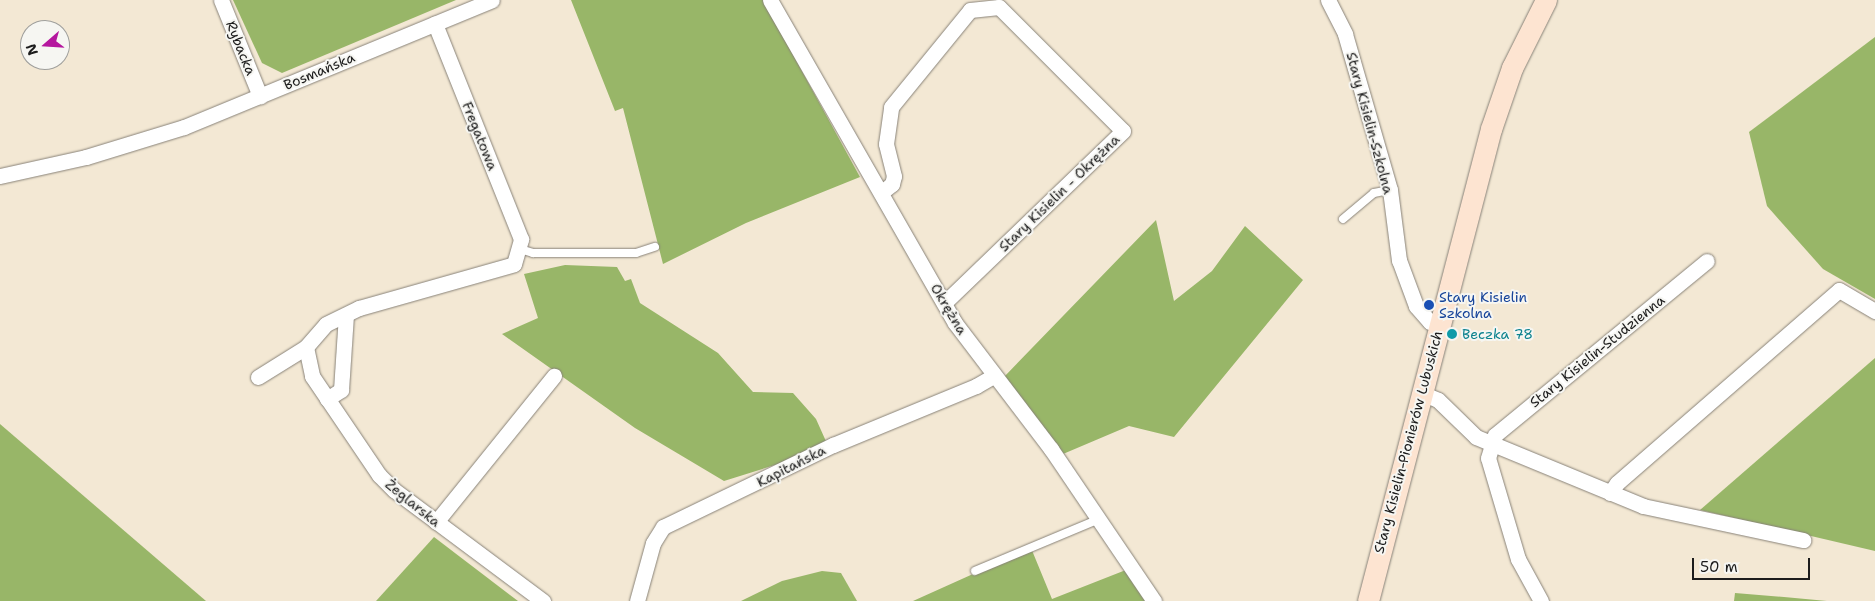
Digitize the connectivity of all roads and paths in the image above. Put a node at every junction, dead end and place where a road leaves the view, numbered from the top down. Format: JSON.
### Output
{"nodes":[{"id":1,"x":221,"y":0,"type":"edge"},
{"id":2,"x":492,"y":0,"type":"edge"},
{"id":3,"x":770,"y":0,"type":"edge"},
{"id":4,"x":1328,"y":0,"type":"edge"},
{"id":5,"x":1546,"y":0,"type":"edge"},
{"id":6,"x":435,"y":24,"type":"junction"},
{"id":7,"x":260,"y":96,"type":"junction"},
{"id":8,"x":0,"y":176,"type":"edge"},
{"id":9,"x":1390,"y":190,"type":"junction"},
{"id":10,"x":882,"y":192,"type":"junction"},
{"id":11,"x":1343,"y":219,"type":"dead end"},
{"id":12,"x":655,"y":247,"type":"dead end"},
{"id":13,"x":520,"y":248,"type":"junction"},
{"id":14,"x":1707,"y":261,"type":"dead end"},
{"id":15,"x":944,"y":304,"type":"junction"},
{"id":16,"x":1875,"y":311,"type":"edge"},
{"id":17,"x":346,"y":316,"type":"junction"},
{"id":18,"x":1439,"y":324,"type":"junction"},
{"id":19,"x":306,"y":346,"type":"junction"},
{"id":20,"x":554,"y":376,"type":"dead end"},
{"id":21,"x":993,"y":376,"type":"junction"},
{"id":22,"x":258,"y":377,"type":"dead end"},
{"id":23,"x":1421,"y":392,"type":"junction"},
{"id":24,"x":327,"y":399,"type":"junction"},
{"id":25,"x":1491,"y":445,"type":"junction"},
{"id":26,"x":1610,"y":493,"type":"junction"},
{"id":27,"x":1097,"y":520,"type":"junction"},
{"id":28,"x":436,"y":522,"type":"junction"},
{"id":29,"x":1803,"y":540,"type":"dead end"},
{"id":30,"x":976,"y":571,"type":"dead end"},
{"id":31,"x":543,"y":601,"type":"edge"},
{"id":32,"x":637,"y":601,"type":"edge"},
{"id":33,"x":1154,"y":601,"type":"edge"},
{"id":34,"x":1368,"y":601,"type":"edge"},
{"id":35,"x":1541,"y":601,"type":"edge"}],
"edges":[{"from":1,"to":7,"type":"street","name":"Rybacka"},
{"from":2,"to":6,"type":"street","name":"Bosmańska"},
{"from":3,"to":10,"type":"street","name":"Okrężna"},
{"from":4,"to":9,"type":"street","name":"Stary Kisielin-Szkolna"},
{"from":5,"to":18,"type":"street","name":"Stary Kisielin-Pionierów Lubuskich"},
{"from":6,"to":7,"type":"street","name":"Bosmańska"},
{"from":6,"to":13,"type":"street","name":"Fregatowa"},
{"from":7,"to":8,"type":"street","name":"Bosmańska"},
{"from":9,"to":11,"type":"lane"},
{"from":9,"to":18,"type":"street","name":"Stary Kisielin-Szkolna"},
{"from":10,"to":15,"type":"street","name":"Okrężna"},
{"from":10,"to":15,"type":"street","name":"Stary Kisielin - Okrężna"},
{"from":12,"to":13,"type":"lane"},
{"from":13,"to":17,"type":"street"},
{"from":14,"to":25,"type":"street","name":"Stary Kisielin-Studzienna"},
{"from":15,"to":21,"type":"street","name":"Okrężna"},
{"from":16,"to":26,"type":"street"},
{"from":17,"to":19,"type":"street"},
{"from":17,"to":24,"type":"street"},
{"from":18,"to":23,"type":"street","name":"Stary Kisielin-Pionierów Lubuskich"},
{"from":19,"to":22,"type":"street"},
{"from":19,"to":24,"type":"street","name":"Żeglarska"},
{"from":20,"to":28,"type":"street"},
{"from":21,"to":27,"type":"street","name":"Okrężna"},
{"from":21,"to":32,"type":"street","name":"Kapitańska"},
{"from":23,"to":25,"type":"street"},
{"from":23,"to":34,"type":"street","name":"Stary Kisielin-Pionierów Lubuskich"},
{"from":24,"to":28,"type":"street","name":"Żeglarska"},
{"from":25,"to":26,"type":"street"},
{"from":25,"to":35,"type":"street"},
{"from":26,"to":29,"type":"street"},
{"from":27,"to":30,"type":"lane"},
{"from":27,"to":33,"type":"street","name":"Okrężna"},
{"from":28,"to":31,"type":"street","name":"Żeglarska"}]}
